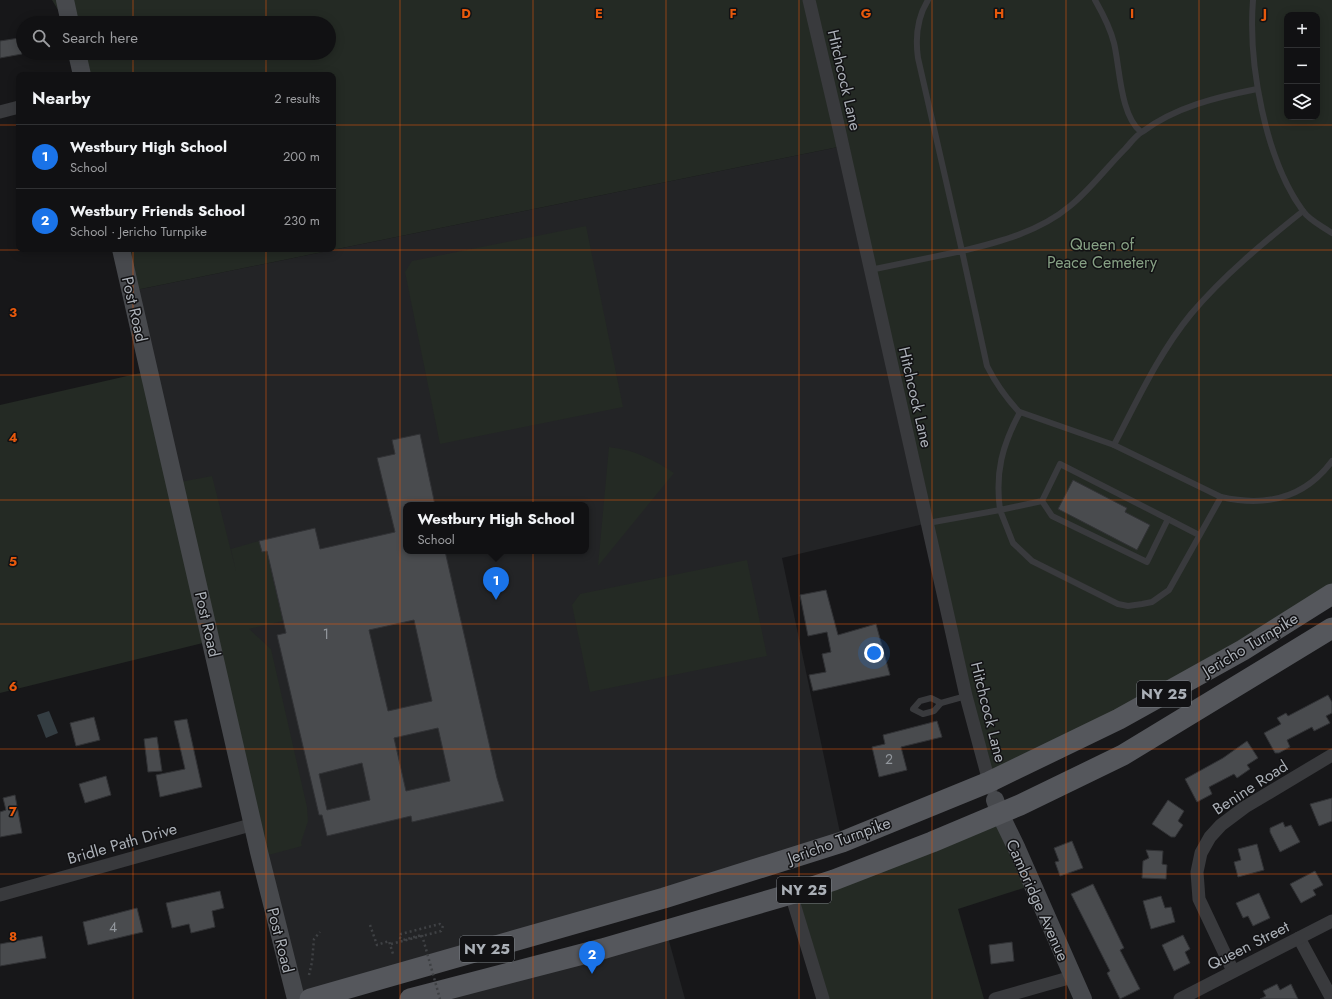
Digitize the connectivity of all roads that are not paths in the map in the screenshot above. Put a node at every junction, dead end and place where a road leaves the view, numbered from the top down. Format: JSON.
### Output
{"nodes":[{"id":1,"x":65,"y":0,"type":"edge"},
{"id":2,"x":808,"y":0,"type":"edge"},
{"id":3,"x":928,"y":0,"type":"edge"},
{"id":4,"x":1096,"y":0,"type":"edge"},
{"id":5,"x":1253,"y":0,"type":"edge"},
{"id":6,"x":68,"y":16,"type":"edge"},
{"id":7,"x":79,"y":60,"type":"edge"},
{"id":8,"x":81,"y":72,"type":"edge"},
{"id":9,"x":1257,"y":89,"type":"junction"},
{"id":10,"x":16,"y":108,"type":"edge"},
{"id":11,"x":0,"y":112,"type":"edge"},
{"id":12,"x":1141,"y":132,"type":"junction"},
{"id":13,"x":1304,"y":211,"type":"junction"},
{"id":14,"x":1332,"y":233,"type":"edge"},
{"id":15,"x":962,"y":251,"type":"junction"},
{"id":16,"x":123,"y":252,"type":"edge"},
{"id":17,"x":870,"y":270,"type":"junction"},
{"id":18,"x":1020,"y":413,"type":"junction"},
{"id":19,"x":1114,"y":445,"type":"junction"},
{"id":20,"x":1332,"y":461,"type":"edge"},
{"id":21,"x":1221,"y":497,"type":"junction"},
{"id":22,"x":1042,"y":501,"type":"junction"},
{"id":23,"x":1000,"y":510,"type":"junction"},
{"id":24,"x":1168,"y":519,"type":"junction"},
{"id":25,"x":928,"y":524,"type":"junction"},
{"id":26,"x":1199,"y":535,"type":"junction"},
{"id":27,"x":1332,"y":594,"type":"edge"},
{"id":28,"x":1332,"y":628,"type":"edge"},
{"id":29,"x":966,"y":696,"type":"junction"},
{"id":30,"x":941,"y":703,"type":"dead end"},
{"id":31,"x":1332,"y":755,"type":"edge"},
{"id":32,"x":995,"y":799,"type":"junction"},
{"id":33,"x":254,"y":824,"type":"junction"},
{"id":34,"x":791,"y":894,"type":"junction"},
{"id":35,"x":0,"y":895,"type":"edge"},
{"id":36,"x":664,"y":898,"type":"junction"},
{"id":37,"x":1332,"y":921,"type":"edge"},
{"id":38,"x":672,"y":929,"type":"junction"},
{"id":39,"x":1299,"y":938,"type":"junction"},
{"id":40,"x":1234,"y":970,"type":"junction"},
{"id":41,"x":1072,"y":977,"type":"junction"},
{"id":42,"x":296,"y":999,"type":"edge"},
{"id":43,"x":310,"y":999,"type":"edge"},
{"id":44,"x":410,"y":999,"type":"edge"},
{"id":45,"x":823,"y":999,"type":"edge"},
{"id":46,"x":995,"y":999,"type":"edge"},
{"id":47,"x":1083,"y":999,"type":"edge"},
{"id":48,"x":1180,"y":999,"type":"edge"},
{"id":49,"x":1332,"y":999,"type":"edge"}],
"edges":[{"from":1,"to":6,"type":"main road"},
{"from":2,"to":17,"type":"street","name":"Hitchcock Lane"},
{"from":3,"to":15,"type":"lane"},
{"from":4,"to":12,"type":"lane"},
{"from":5,"to":9,"type":"lane"},
{"from":7,"to":8,"type":"main road"},
{"from":9,"to":12,"type":"lane"},
{"from":9,"to":13,"type":"lane"},
{"from":10,"to":11,"type":"street"},
{"from":12,"to":15,"type":"lane"},
{"from":13,"to":14,"type":"lane"},
{"from":13,"to":19,"type":"lane"},
{"from":15,"to":17,"type":"lane"},
{"from":15,"to":18,"type":"lane"},
{"from":16,"to":33,"type":"main road","name":"Post Road"},
{"from":17,"to":25,"type":"street","name":"Hitchcock Lane"},
{"from":18,"to":19,"type":"lane"},
{"from":18,"to":23,"type":"lane"},
{"from":19,"to":21,"type":"lane"},
{"from":20,"to":21,"type":"lane"},
{"from":21,"to":26,"type":"lane"},
{"from":22,"to":23,"type":"lane"},
{"from":22,"to":24,"type":"lane"},
{"from":22,"to":24,"type":"lane"},
{"from":23,"to":25,"type":"lane"},
{"from":23,"to":26,"type":"lane"},
{"from":24,"to":26,"type":"lane"},
{"from":25,"to":29,"type":"street","name":"Hitchcock Lane"},
{"from":27,"to":32,"type":"main road","name":"Jericho Turnpike","number":"NY 25"},
{"from":28,"to":32,"type":"main road","name":"Jericho Turnpike","number":"NY 25"},
{"from":29,"to":30,"type":"lane"},
{"from":29,"to":32,"type":"street","name":"Hitchcock Lane"},
{"from":31,"to":40,"type":"street","name":"Benine Road"},
{"from":32,"to":34,"type":"main road","name":"Jericho Turnpike","number":"NY 25"},
{"from":32,"to":36,"type":"main road","name":"Jericho Turnpike","number":"NY 25"},
{"from":32,"to":41,"type":"main road","name":"Cambridge Avenue"},
{"from":33,"to":35,"type":"street","name":"Bridle Path Drive"},
{"from":33,"to":42,"type":"main road","name":"Post Road"},
{"from":34,"to":38,"type":"main road","name":"Jericho Turnpike","number":"NY 25"},
{"from":34,"to":45,"type":"street"},
{"from":36,"to":38,"type":"main road"},
{"from":36,"to":43,"type":"main road","name":"Jericho Turnpike","number":"NY 25"},
{"from":37,"to":39,"type":"street","name":"Queen Street"},
{"from":38,"to":44,"type":"main road","name":"Jericho Turnpike","number":"NY 25"},
{"from":39,"to":40,"type":"street","name":"Queen Street"},
{"from":39,"to":49,"type":"street"},
{"from":40,"to":48,"type":"street","name":"Queen Street"},
{"from":41,"to":46,"type":"street"},
{"from":41,"to":47,"type":"main road","name":"Cambridge Avenue"}]}
